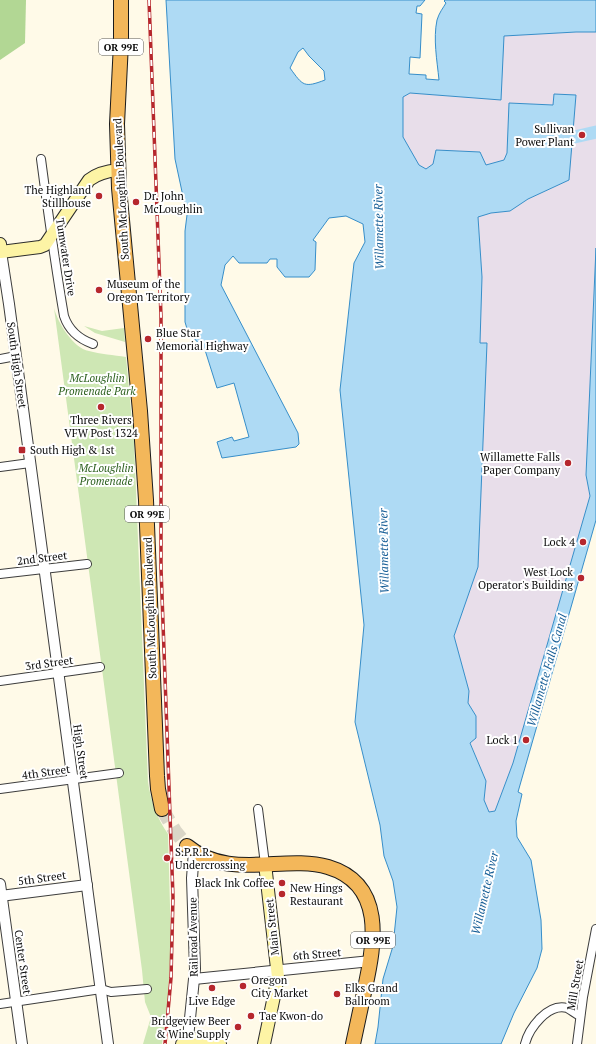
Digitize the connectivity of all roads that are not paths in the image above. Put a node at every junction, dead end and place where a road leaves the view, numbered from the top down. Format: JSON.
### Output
{"nodes":[{"id":1,"x":121,"y":0,"type":"edge"},
{"id":2,"x":41,"y":159,"type":"dead end"},
{"id":3,"x":118,"y":170,"type":"junction"},
{"id":4,"x":51,"y":238,"type":"junction"},
{"id":5,"x":0,"y":249,"type":"edge"},
{"id":6,"x":93,"y":344,"type":"dead end"},
{"id":7,"x":16,"y":356,"type":"junction"},
{"id":8,"x":0,"y":359,"type":"edge"},
{"id":9,"x":30,"y":462,"type":"junction"},
{"id":10,"x":0,"y":467,"type":"edge"},
{"id":11,"x":87,"y":564,"type":"dead end"},
{"id":12,"x":44,"y":569,"type":"junction"},
{"id":13,"x":0,"y":574,"type":"edge"},
{"id":14,"x":100,"y":667,"type":"dead end"},
{"id":15,"x":59,"y":673,"type":"junction"},
{"id":16,"x":0,"y":681,"type":"edge"},
{"id":17,"x":119,"y":773,"type":"dead end"},
{"id":18,"x":73,"y":779,"type":"junction"},
{"id":19,"x":0,"y":789,"type":"edge"},
{"id":20,"x":162,"y":809,"type":"tunnel mouth"},
{"id":21,"x":258,"y":809,"type":"dead end"},
{"id":22,"x":191,"y":848,"type":"joint"},
{"id":23,"x":265,"y":864,"type":"junction"},
{"id":24,"x":0,"y":884,"type":"edge"},
{"id":25,"x":87,"y":884,"type":"junction"},
{"id":26,"x":1,"y":896,"type":"edge"},
{"id":27,"x":596,"y":929,"type":"edge"},
{"id":28,"x":371,"y":961,"type":"junction"},
{"id":29,"x":277,"y":970,"type":"junction"},
{"id":30,"x":194,"y":979,"type":"junction"},
{"id":31,"x":101,"y":989,"type":"junction"},
{"id":32,"x":147,"y":989,"type":"dead end"},
{"id":33,"x":16,"y":1002,"type":"junction"},
{"id":34,"x":0,"y":1004,"type":"edge"},
{"id":35,"x":580,"y":1016,"type":"junction"},
{"id":36,"x":185,"y":1041,"type":"edge"},
{"id":37,"x":22,"y":1044,"type":"edge"},
{"id":38,"x":108,"y":1044,"type":"edge"},
{"id":39,"x":220,"y":1044,"type":"edge"},
{"id":40,"x":264,"y":1044,"type":"edge"},
{"id":41,"x":353,"y":1044,"type":"edge"},
{"id":42,"x":526,"y":1044,"type":"edge"},
{"id":43,"x":577,"y":1044,"type":"edge"}],
"edges":[{"from":1,"to":3,"type":"highway","name":"South McLoughlin Boulevard","number":"OR 99E"},
{"from":2,"to":4,"type":"street","name":"Tumwater Drive"},
{"from":3,"to":4,"type":"main road"},
{"from":3,"to":20,"type":"highway","name":"South McLoughlin Boulevard","number":"OR 99E"},
{"from":4,"to":5,"type":"main road"},
{"from":4,"to":6,"type":"street","name":"Tumwater Drive"},
{"from":5,"to":7,"type":"street","name":"South High Street"},
{"from":7,"to":8,"type":"street"},
{"from":7,"to":9,"type":"street","name":"South High Street"},
{"from":9,"to":10,"type":"street"},
{"from":9,"to":12,"type":"street","name":"High Street"},
{"from":11,"to":12,"type":"street","name":"2nd Street"},
{"from":12,"to":13,"type":"street","name":"2nd Street"},
{"from":12,"to":15,"type":"street","name":"High Street"},
{"from":14,"to":15,"type":"street","name":"3rd Street"},
{"from":15,"to":16,"type":"street","name":"3rd Street"},
{"from":15,"to":18,"type":"street","name":"High Street"},
{"from":17,"to":18,"type":"street","name":"4th Street"},
{"from":18,"to":19,"type":"street","name":"4th Street"},
{"from":18,"to":25,"type":"street","name":"High Street"},
{"from":21,"to":23,"type":"street","name":"Main Street"},
{"from":22,"to":23,"type":"highway","number":"OR 99E"},
{"from":22,"to":30,"type":"street","name":"Railroad Avenue"},
{"from":23,"to":28,"type":"highway","number":"OR 99E"},
{"from":23,"to":29,"type":"main road","name":"Main Street"},
{"from":24,"to":26,"type":"street","name":"Center Street"},
{"from":25,"to":26,"type":"street","name":"5th Street"},
{"from":25,"to":31,"type":"street","name":"High Street"},
{"from":26,"to":33,"type":"street","name":"Center Street"},
{"from":27,"to":35,"type":"street","name":"Mill Street"},
{"from":28,"to":29,"type":"street","name":"6th Street"},
{"from":28,"to":41,"type":"highway","number":"OR 99E"},
{"from":29,"to":30,"type":"street","name":"6th Street"},
{"from":29,"to":40,"type":"main road","name":"Main Street"},
{"from":30,"to":36,"type":"street","name":"Railroad Avenue"},
{"from":31,"to":32,"type":"street"},
{"from":31,"to":33,"type":"street"},
{"from":31,"to":38,"type":"street","name":"High Street"},
{"from":33,"to":34,"type":"street"},
{"from":33,"to":37,"type":"street","name":"Center Street"},
{"from":35,"to":42,"type":"street"},
{"from":35,"to":43,"type":"street","name":"Mill Street"},
{"from":36,"to":39,"type":"main road"}]}
